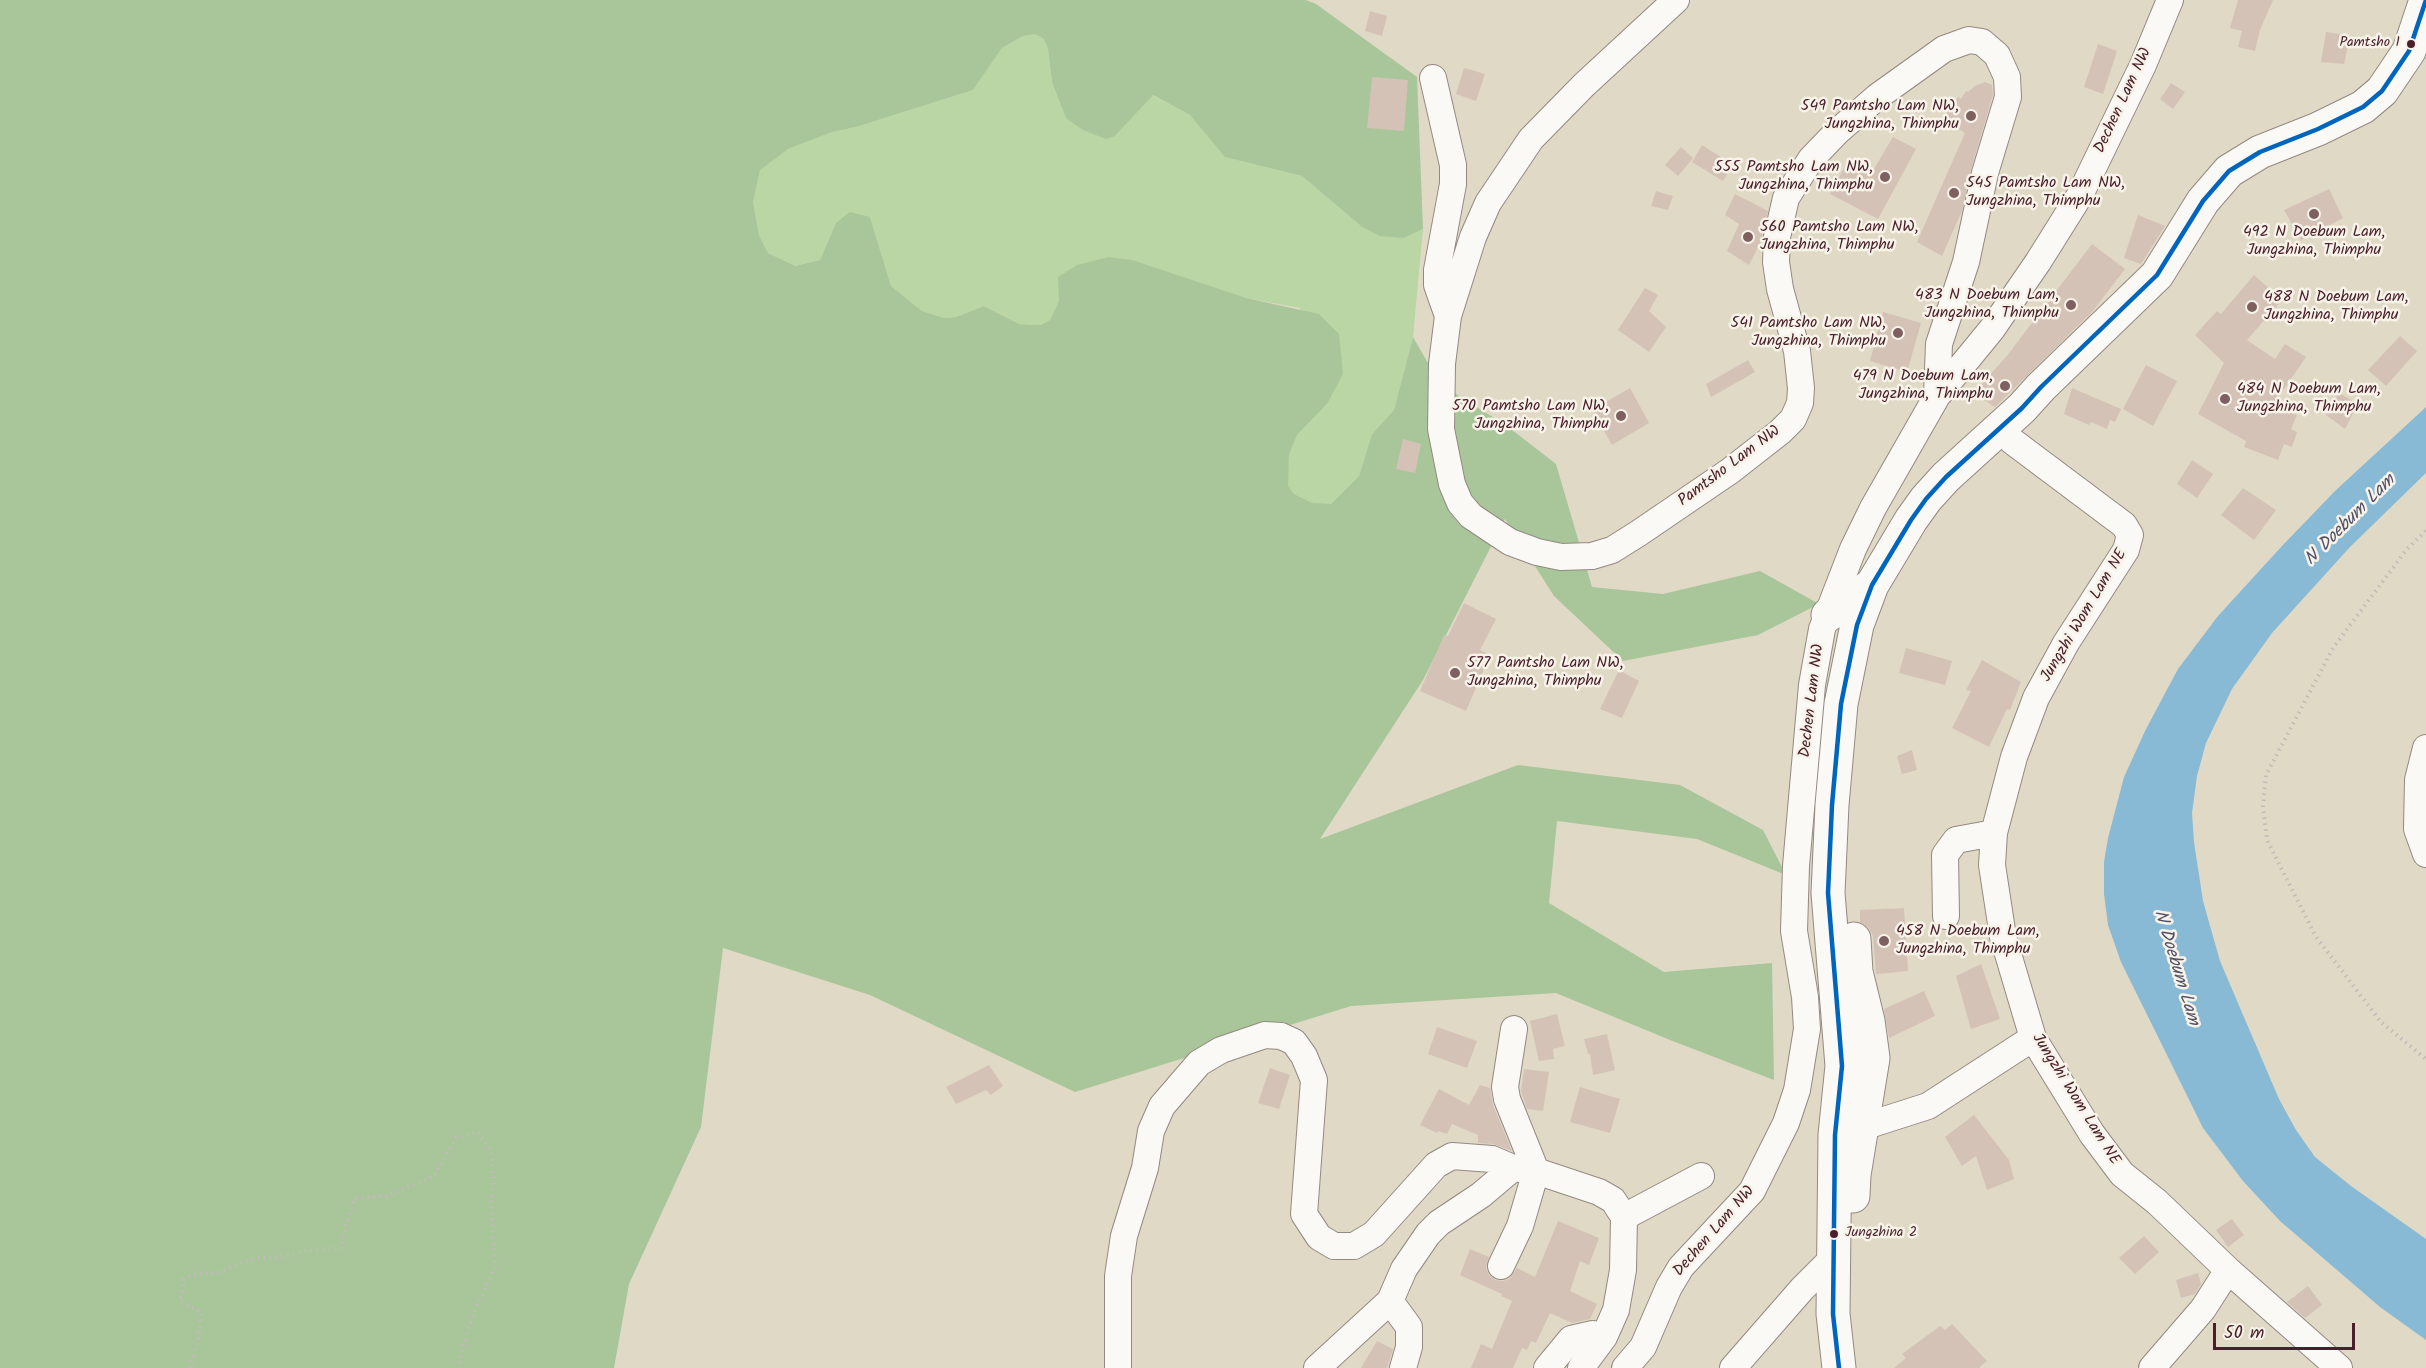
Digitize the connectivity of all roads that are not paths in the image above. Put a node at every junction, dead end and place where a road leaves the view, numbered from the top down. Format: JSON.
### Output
{"nodes":[{"id":1,"x":1676,"y":0,"type":"edge"},
{"id":2,"x":2170,"y":0,"type":"edge"},
{"id":3,"x":2426,"y":0,"type":"edge"},
{"id":4,"x":2426,"y":40,"type":"edge"},
{"id":5,"x":1433,"y":78,"type":"dead end"},
{"id":6,"x":1448,"y":316,"type":"junction"},
{"id":7,"x":1938,"y":396,"type":"junction"},
{"id":8,"x":2012,"y":441,"type":"junction"},
{"id":9,"x":1872,"y":585,"type":"junction"},
{"id":10,"x":1828,"y":615,"type":"junction"},
{"id":11,"x":2426,"y":748,"type":"edge"},
{"id":12,"x":1994,"y":832,"type":"junction"},
{"id":13,"x":2426,"y":854,"type":"edge"},
{"id":14,"x":1946,"y":916,"type":"dead end"},
{"id":15,"x":1514,"y":1029,"type":"dead end"},
{"id":16,"x":2033,"y":1038,"type":"junction"},
{"id":17,"x":1848,"y":1132,"type":"junction"},
{"id":18,"x":1524,"y":1169,"type":"junction"},
{"id":19,"x":1701,"y":1176,"type":"dead end"},
{"id":20,"x":1623,"y":1217,"type":"junction"},
{"id":21,"x":1835,"y":1256,"type":"junction"},
{"id":22,"x":1501,"y":1266,"type":"dead end"},
{"id":23,"x":2228,"y":1270,"type":"junction"},
{"id":24,"x":1390,"y":1301,"type":"junction"},
{"id":25,"x":1604,"y":1337,"type":"junction"},
{"id":26,"x":1118,"y":1368,"type":"edge"},
{"id":27,"x":1317,"y":1368,"type":"edge"},
{"id":28,"x":1403,"y":1368,"type":"edge"},
{"id":29,"x":1547,"y":1368,"type":"edge"},
{"id":30,"x":1581,"y":1368,"type":"edge"},
{"id":31,"x":1625,"y":1368,"type":"edge"},
{"id":32,"x":1733,"y":1368,"type":"edge"},
{"id":33,"x":1839,"y":1368,"type":"edge"},
{"id":34,"x":1862,"y":1368,"type":"edge"},
{"id":35,"x":2152,"y":1368,"type":"edge"},
{"id":36,"x":2340,"y":1368,"type":"edge"}],
"edges":[{"from":1,"to":6,"type":"street","name":"Pamtsho Lam NW"},
{"from":2,"to":7,"type":"street","name":"Dechen Lam NW"},
{"from":3,"to":9,"type":"main road"},
{"from":4,"to":8,"type":"main road"},
{"from":5,"to":6,"type":"street"},
{"from":6,"to":7,"type":"street","name":"Pamtsho Lam NW"},
{"from":7,"to":10,"type":"street","name":"Dechen Lam NW"},
{"from":8,"to":12,"type":"street","name":"Jungzhi Wom Lam NE"},
{"from":8,"to":17,"type":"main road"},
{"from":9,"to":10,"type":"main road"},
{"from":9,"to":17,"type":"main road"},
{"from":10,"to":31,"type":"street","name":"Dechen Lam NW"},
{"from":11,"to":13,"type":"street"},
{"from":12,"to":14,"type":"street"},
{"from":12,"to":16,"type":"street","name":"Jungzhi Wom Lam NE"},
{"from":15,"to":18,"type":"street"},
{"from":16,"to":17,"type":"street"},
{"from":16,"to":23,"type":"street","name":"Jungzhi Wom Lam NE"},
{"from":17,"to":21,"type":"main road"},
{"from":17,"to":34,"type":"main road"},
{"from":18,"to":20,"type":"street"},
{"from":18,"to":22,"type":"street"},
{"from":18,"to":24,"type":"street"},
{"from":18,"to":26,"type":"street"},
{"from":19,"to":20,"type":"street"},
{"from":20,"to":25,"type":"street"},
{"from":21,"to":32,"type":"street"},
{"from":21,"to":33,"type":"main road"},
{"from":23,"to":35,"type":"street"},
{"from":23,"to":36,"type":"street","name":"Jungzhi Wom Lam NE"},
{"from":24,"to":27,"type":"street"},
{"from":24,"to":28,"type":"street"},
{"from":25,"to":29,"type":"street"},
{"from":25,"to":30,"type":"street"}]}
